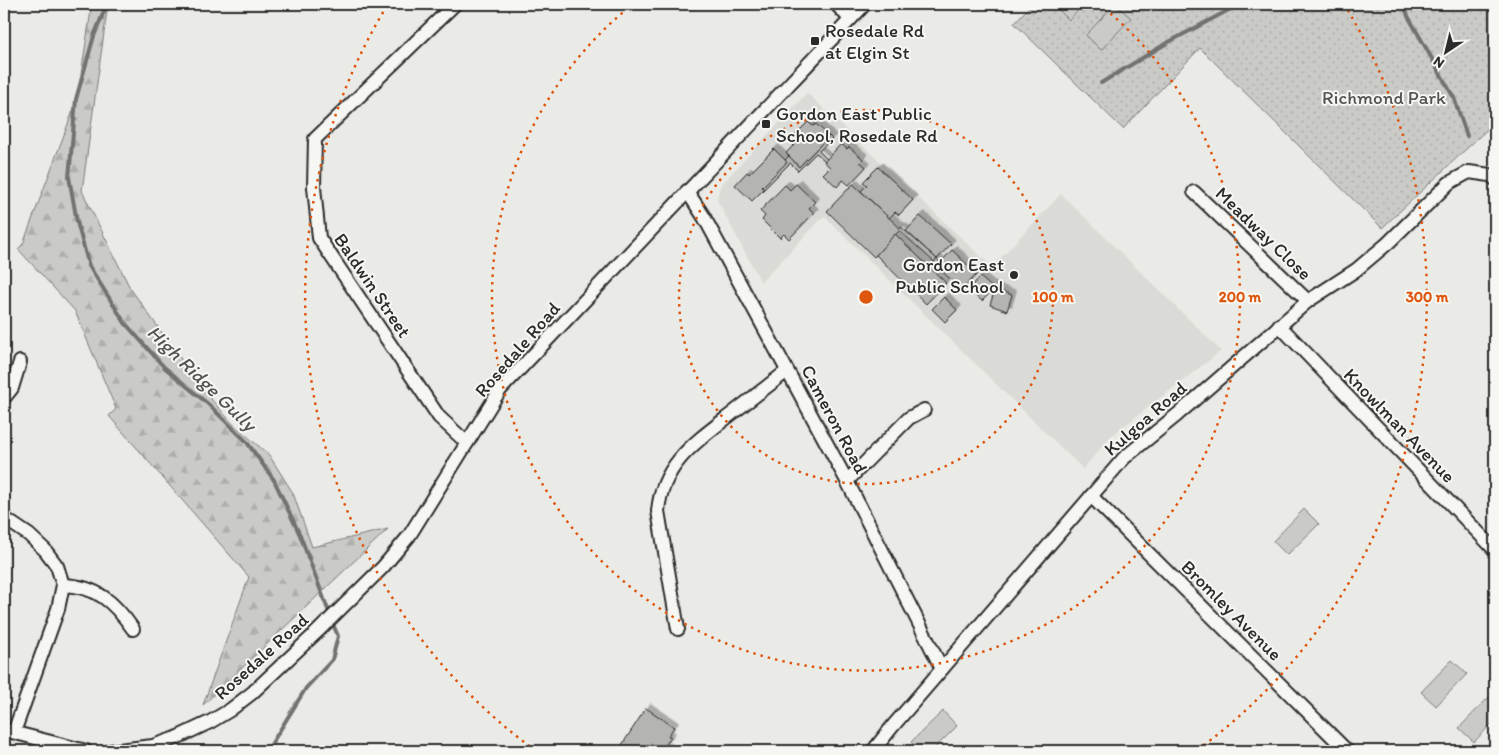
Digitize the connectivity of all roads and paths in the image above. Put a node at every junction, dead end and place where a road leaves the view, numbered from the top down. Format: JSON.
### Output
{"nodes":[{"id":1,"x":455,"y":4,"type":"edge"},
{"id":2,"x":836,"y":4,"type":"edge"},
{"id":3,"x":865,"y":4,"type":"edge"},
{"id":4,"x":850,"y":19,"type":"junction"},
{"id":5,"x":1492,"y":177,"type":"edge"},
{"id":6,"x":687,"y":192,"type":"junction"},
{"id":7,"x":1194,"y":192,"type":"dead end"},
{"id":8,"x":1308,"y":301,"type":"junction"},
{"id":9,"x":1278,"y":325,"type":"junction"},
{"id":10,"x":20,"y":362,"type":"dead end"},
{"id":11,"x":787,"y":371,"type":"junction"},
{"id":12,"x":4,"y":398,"type":"edge"},
{"id":13,"x":924,"y":410,"type":"dead end"},
{"id":14,"x":467,"y":443,"type":"junction"},
{"id":15,"x":847,"y":481,"type":"junction"},
{"id":16,"x":1091,"y":496,"type":"junction"},
{"id":17,"x":4,"y":518,"type":"edge"},
{"id":18,"x":1495,"y":550,"type":"edge"},
{"id":19,"x":63,"y":585,"type":"junction"},
{"id":20,"x":133,"y":629,"type":"dead end"},
{"id":21,"x":678,"y":629,"type":"dead end"},
{"id":22,"x":942,"y":669,"type":"junction"},
{"id":23,"x":9,"y":731,"type":"edge"},
{"id":24,"x":86,"y":751,"type":"edge"},
{"id":25,"x":110,"y":751,"type":"edge"},
{"id":26,"x":873,"y":751,"type":"edge"},
{"id":27,"x":1347,"y":751,"type":"edge"}],
"edges":[{"from":1,"to":14,"type":"street","name":"Baldwin Street"},
{"from":2,"to":4,"type":"street"},
{"from":3,"to":4,"type":"street","name":"Rosedale Road"},
{"from":4,"to":6,"type":"street","name":"Rosedale Road"},
{"from":5,"to":8,"type":"street","name":"Kulgoa Road"},
{"from":6,"to":11,"type":"street","name":"Cameron Road"},
{"from":6,"to":14,"type":"street","name":"Rosedale Road"},
{"from":7,"to":8,"type":"street","name":"Meadway Close"},
{"from":8,"to":9,"type":"street","name":"Kulgoa Road"},
{"from":9,"to":16,"type":"street","name":"Kulgoa Road"},
{"from":9,"to":18,"type":"street","name":"Knowlman Avenue"},
{"from":10,"to":12,"type":"street"},
{"from":11,"to":15,"type":"street","name":"Cameron Road"},
{"from":11,"to":21,"type":"street"},
{"from":13,"to":15,"type":"street"},
{"from":14,"to":25,"type":"street","name":"Rosedale Road"},
{"from":15,"to":22,"type":"street","name":"Cameron Road"},
{"from":16,"to":22,"type":"street","name":"Kulgoa Road"},
{"from":16,"to":27,"type":"street","name":"Bromley Avenue"},
{"from":17,"to":19,"type":"street"},
{"from":19,"to":20,"type":"street"},
{"from":19,"to":23,"type":"street"},
{"from":22,"to":26,"type":"street","name":"Kulgoa Road"},
{"from":23,"to":24,"type":"street"}]}
